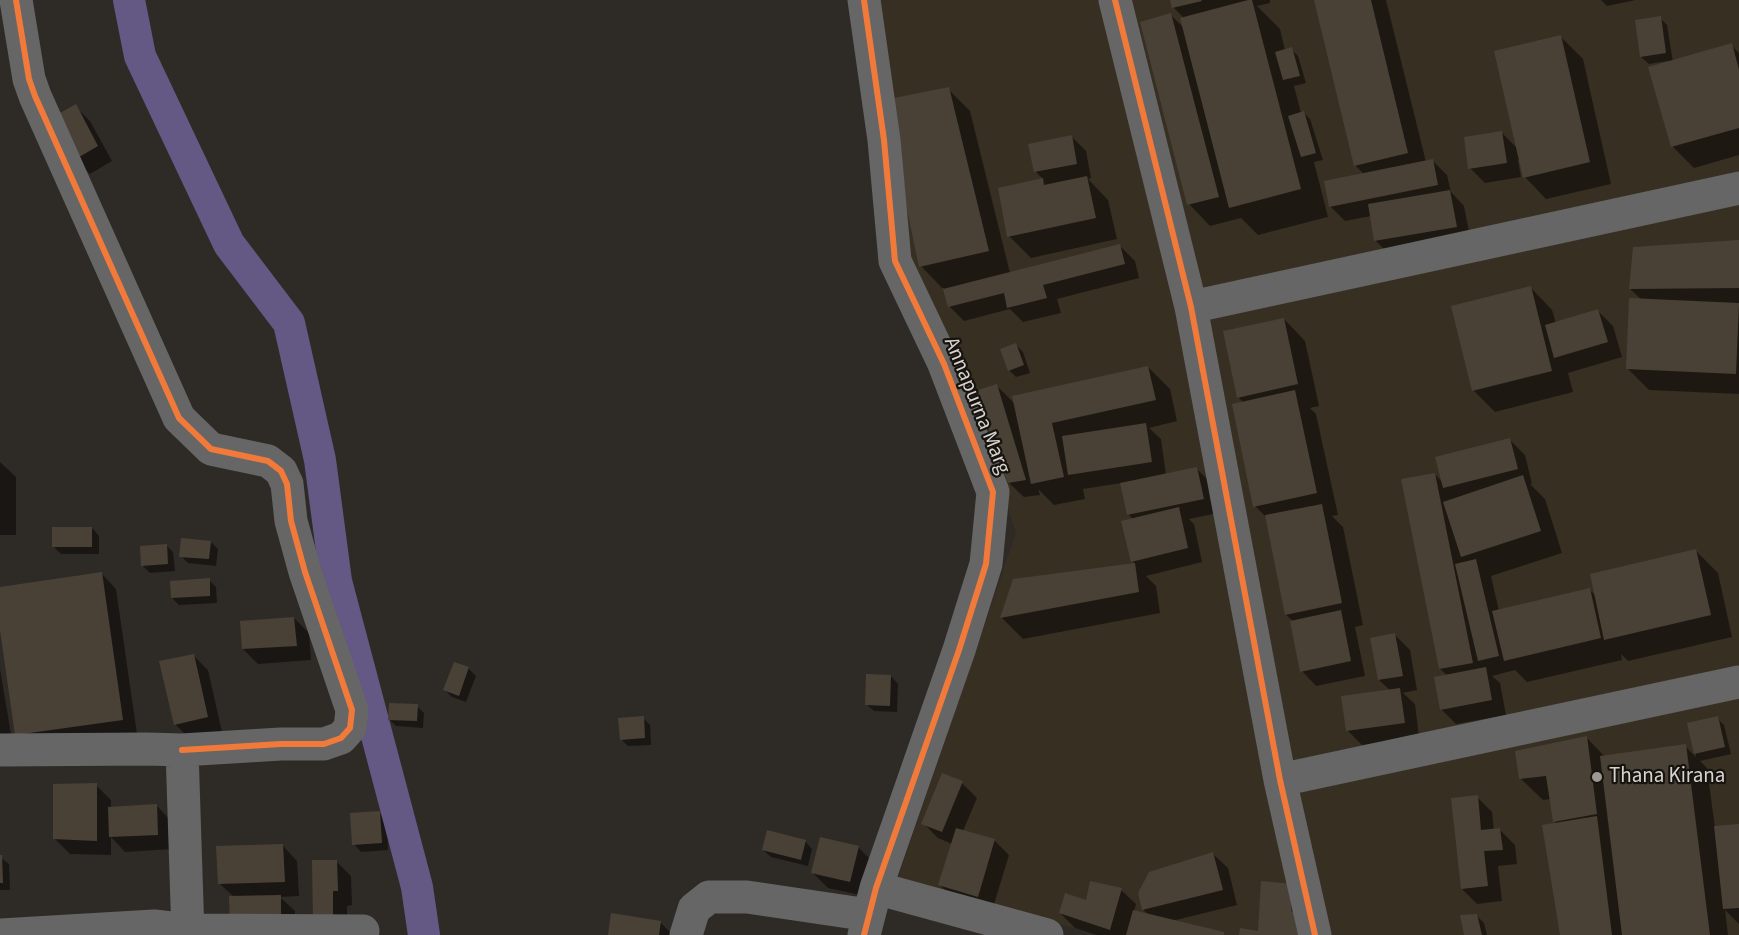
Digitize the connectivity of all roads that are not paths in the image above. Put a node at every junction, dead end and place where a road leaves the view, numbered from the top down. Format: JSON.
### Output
{"nodes":[{"id":1,"x":16,"y":0,"type":"edge"},
{"id":2,"x":864,"y":0,"type":"edge"},
{"id":3,"x":1115,"y":0,"type":"edge"},
{"id":4,"x":1739,"y":188,"type":"edge"},
{"id":5,"x":1191,"y":307,"type":"junction"},
{"id":6,"x":1739,"y":682,"type":"edge"},
{"id":7,"x":0,"y":750,"type":"edge"},
{"id":8,"x":182,"y":750,"type":"junction"},
{"id":9,"x":1280,"y":780,"type":"junction"},
{"id":10,"x":870,"y":913,"type":"edge"},
{"id":11,"x":363,"y":931,"type":"dead end"},
{"id":12,"x":188,"y":933,"type":"edge"},
{"id":13,"x":1,"y":935,"type":"edge"},
{"id":14,"x":686,"y":935,"type":"edge"},
{"id":15,"x":1047,"y":935,"type":"edge"},
{"id":16,"x":1316,"y":935,"type":"edge"}],
"edges":[{"from":1,"to":8,"type":"street"},
{"from":2,"to":10,"type":"street","name":"Annapurna Marg"},
{"from":3,"to":5,"type":"street"},
{"from":4,"to":5,"type":"street"},
{"from":5,"to":9,"type":"street"},
{"from":6,"to":9,"type":"street"},
{"from":7,"to":8,"type":"street"},
{"from":8,"to":12,"type":"street"},
{"from":9,"to":16,"type":"street"},
{"from":10,"to":14,"type":"street"},
{"from":10,"to":15,"type":"street"},
{"from":11,"to":12,"type":"street"},
{"from":12,"to":13,"type":"street"}]}
